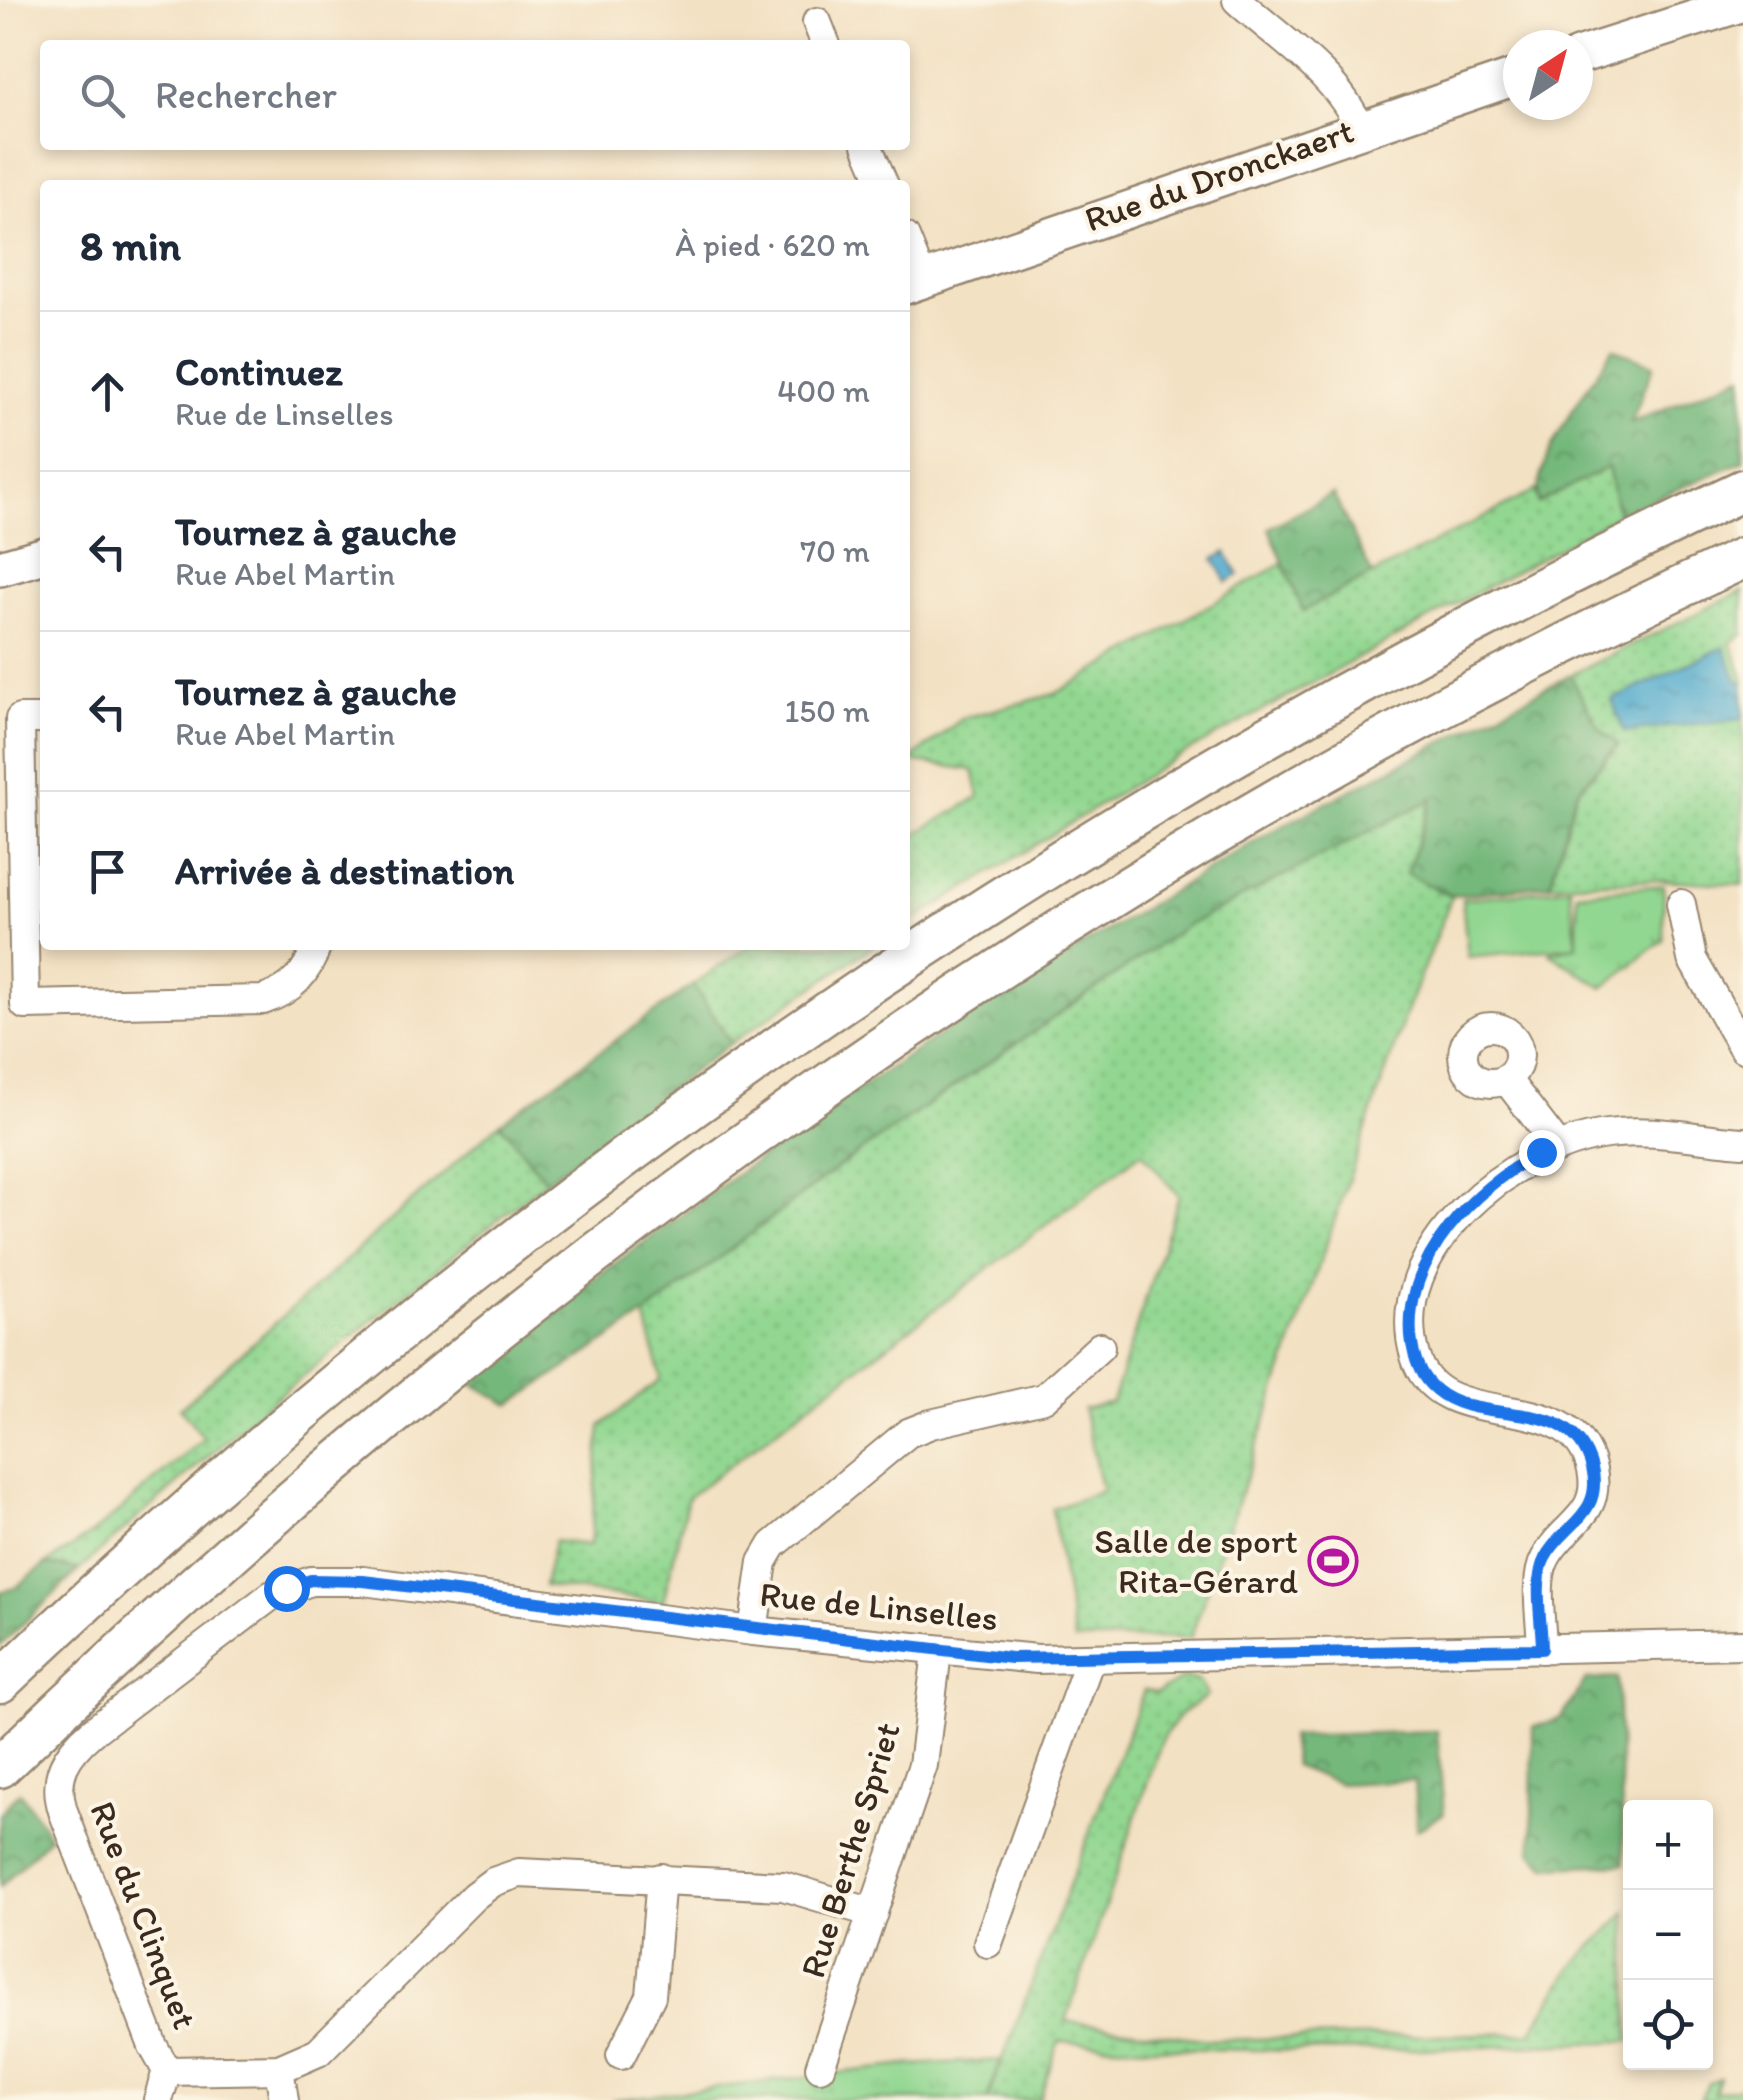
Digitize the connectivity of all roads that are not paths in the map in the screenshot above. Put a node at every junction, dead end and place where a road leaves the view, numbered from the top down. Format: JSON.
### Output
{"nodes":[{"id":1,"x":1236,"y":0,"type":"edge"},
{"id":2,"x":1743,"y":3,"type":"edge"},
{"id":3,"x":1593,"y":51,"type":"edge"},
{"id":4,"x":1503,"y":81,"type":"edge"},
{"id":5,"x":1358,"y":127,"type":"junction"},
{"id":6,"x":869,"y":150,"type":"edge"},
{"id":7,"x":882,"y":180,"type":"edge"},
{"id":8,"x":914,"y":283,"type":"edge"},
{"id":9,"x":1743,"y":490,"type":"edge"},
{"id":10,"x":40,"y":556,"type":"edge"},
{"id":11,"x":1743,"y":558,"type":"edge"},
{"id":12,"x":0,"y":568,"type":"edge"},
{"id":13,"x":40,"y":719,"type":"edge"},
{"id":14,"x":1681,"y":904,"type":"dead end"},
{"id":15,"x":315,"y":950,"type":"edge"},
{"id":16,"x":1743,"y":1048,"type":"edge"},
{"id":17,"x":1506,"y":1079,"type":"dead end"},
{"id":18,"x":1743,"y":1142,"type":"edge"},
{"id":19,"x":1556,"y":1146,"type":"junction"},
{"id":20,"x":1100,"y":1347,"type":"dead end"},
{"id":21,"x":753,"y":1631,"type":"junction"},
{"id":22,"x":1743,"y":1644,"type":"edge"},
{"id":23,"x":1542,"y":1649,"type":"junction"},
{"id":24,"x":937,"y":1652,"type":"junction"},
{"id":25,"x":1090,"y":1660,"type":"junction"},
{"id":26,"x":0,"y":1682,"type":"edge"},
{"id":27,"x":70,"y":1755,"type":"joint"},
{"id":28,"x":0,"y":1767,"type":"edge"},
{"id":29,"x":661,"y":1878,"type":"junction"},
{"id":30,"x":873,"y":1913,"type":"junction"},
{"id":31,"x":988,"y":1943,"type":"dead end"},
{"id":32,"x":622,"y":2055,"type":"dead end"},
{"id":33,"x":820,"y":2067,"type":"dead end"},
{"id":34,"x":279,"y":2068,"type":"junction"},
{"id":35,"x":167,"y":2071,"type":"junction"},
{"id":36,"x":158,"y":2100,"type":"edge"},
{"id":37,"x":284,"y":2100,"type":"edge"}],
"edges":[{"from":1,"to":5,"type":"street"},
{"from":2,"to":3,"type":"main road"},
{"from":4,"to":5,"type":"main road","name":"Rue du Dronckaert"},
{"from":5,"to":8,"type":"main road","name":"Rue du Dronckaert"},
{"from":6,"to":7,"type":"street"},
{"from":9,"to":26,"type":"highway"},
{"from":10,"to":12,"type":"main road"},
{"from":11,"to":28,"type":"highway"},
{"from":13,"to":15,"type":"street"},
{"from":14,"to":16,"type":"street"},
{"from":17,"to":19,"type":"street"},
{"from":18,"to":19,"type":"street"},
{"from":19,"to":23,"type":"street"},
{"from":20,"to":21,"type":"street"},
{"from":21,"to":24,"type":"street","name":"Rue de Linselles"},
{"from":21,"to":27,"type":"street","name":"Rue de Linselles"},
{"from":22,"to":23,"type":"street","name":"Rue de Linselles"},
{"from":23,"to":25,"type":"street","name":"Rue de Linselles"},
{"from":24,"to":25,"type":"street","name":"Rue de Linselles"},
{"from":24,"to":30,"type":"street","name":"Rue Berthe Spriet"},
{"from":25,"to":31,"type":"street"},
{"from":27,"to":35,"type":"street","name":"Rue du Clinquet"},
{"from":29,"to":30,"type":"street"},
{"from":29,"to":32,"type":"street"},
{"from":29,"to":34,"type":"street"},
{"from":30,"to":33,"type":"street","name":"Rue Berthe Spriet"},
{"from":34,"to":35,"type":"street"},
{"from":34,"to":37,"type":"street"},
{"from":35,"to":36,"type":"street","name":"Rue du Clinquet"}]}
